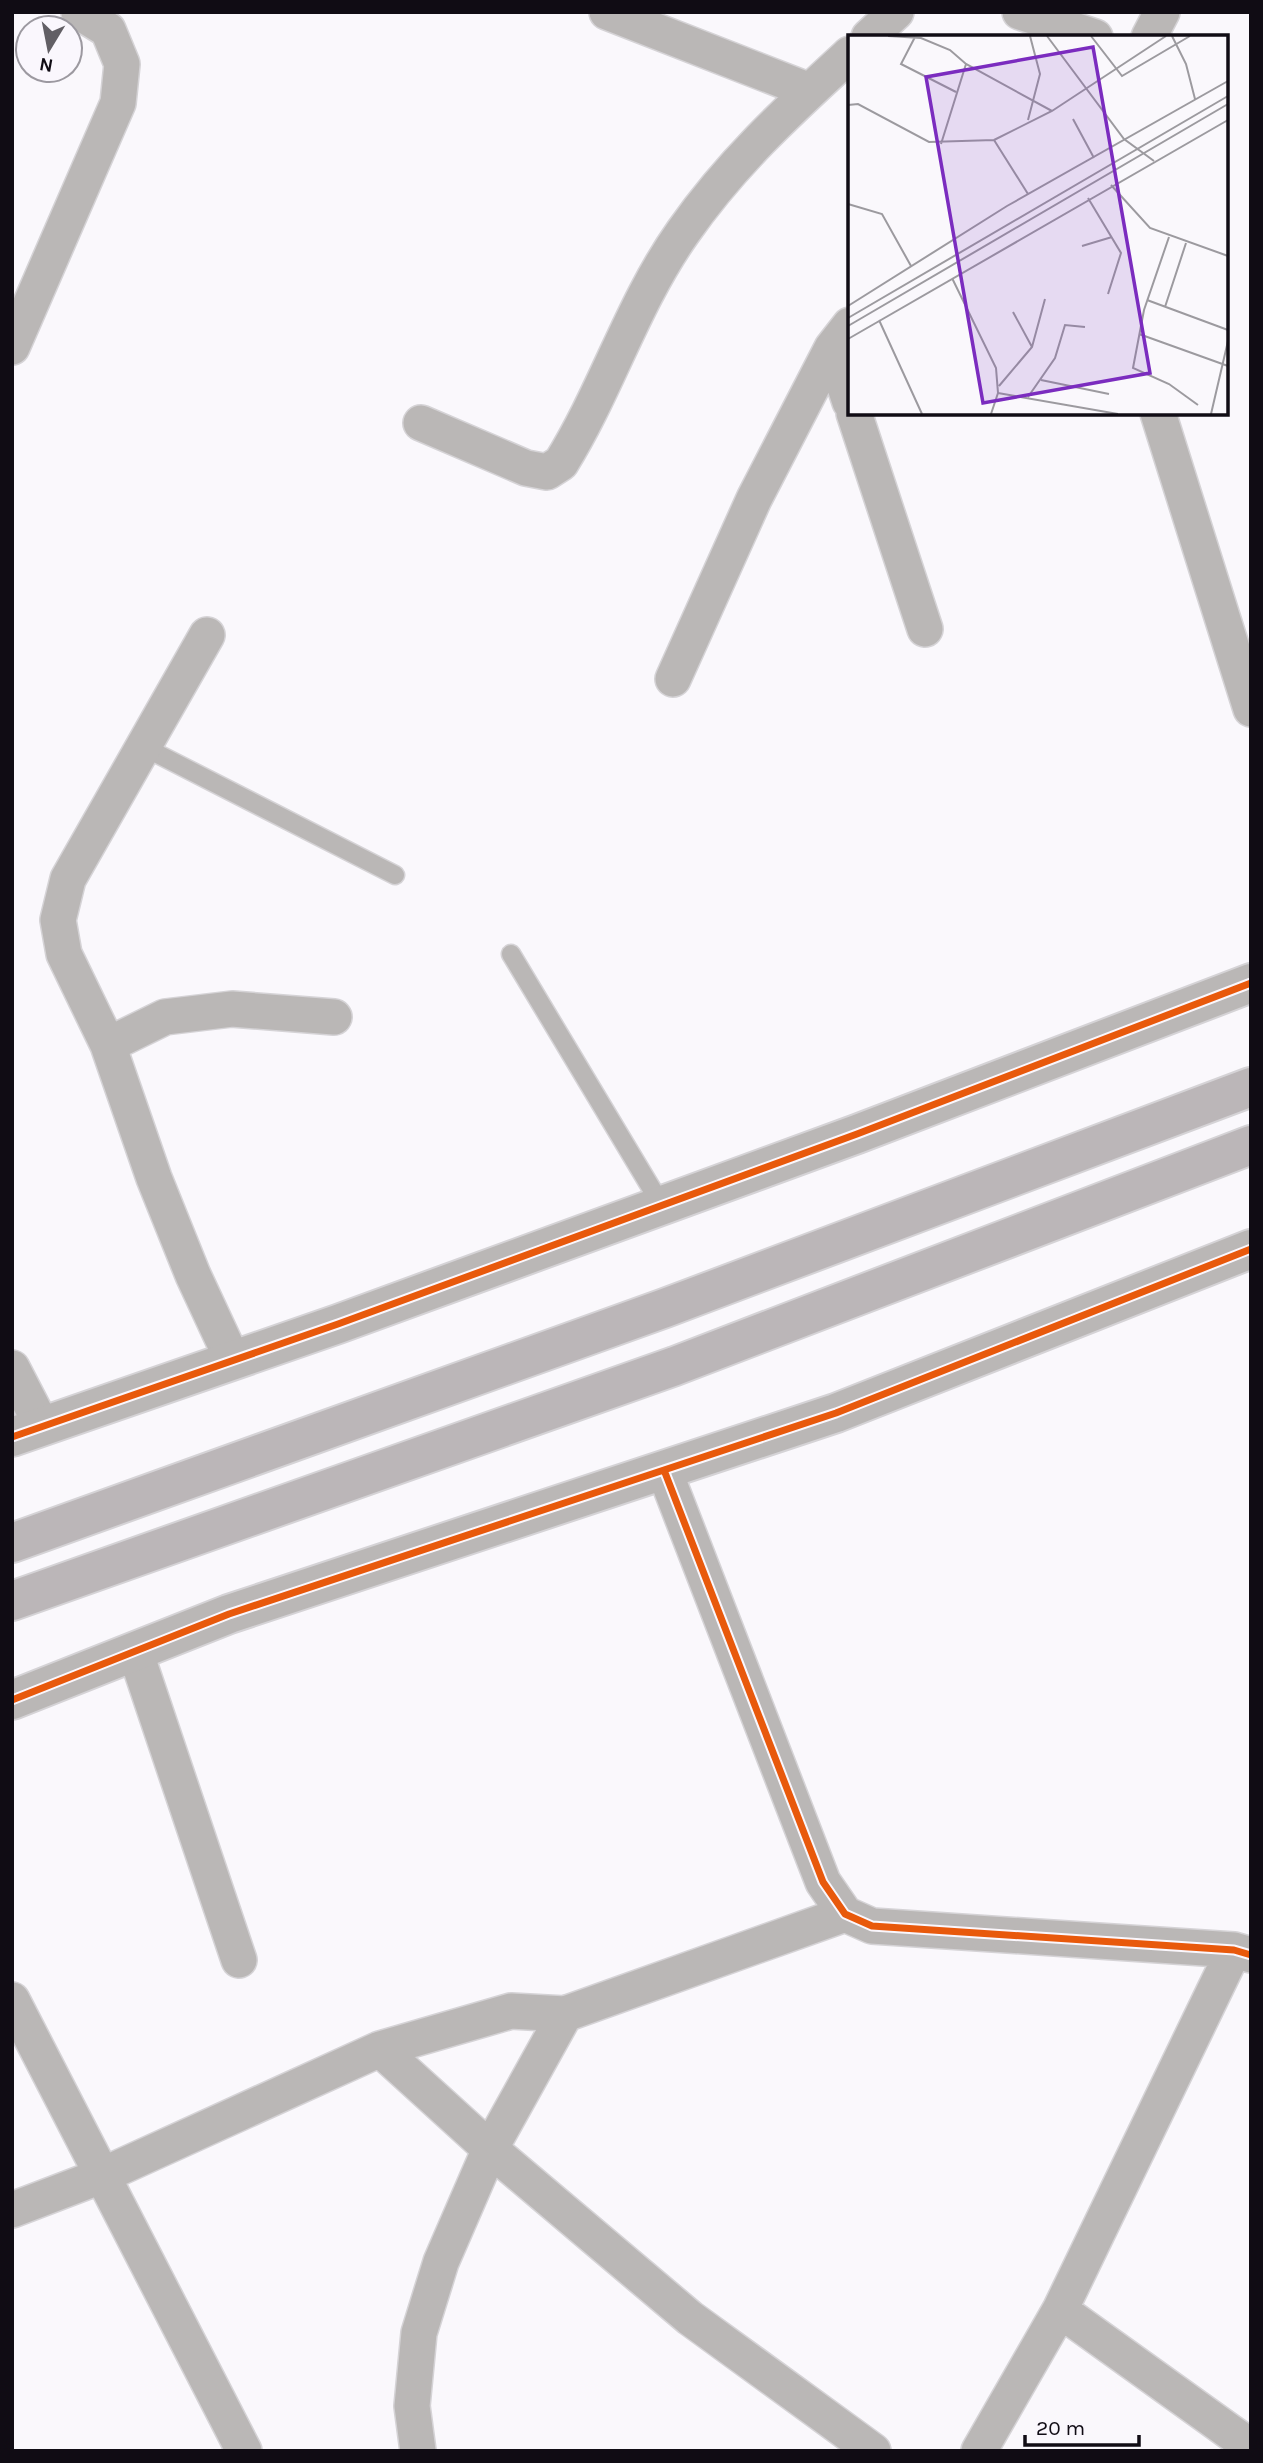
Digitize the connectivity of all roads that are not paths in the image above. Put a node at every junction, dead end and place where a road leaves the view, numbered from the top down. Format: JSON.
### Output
{"nodes":[{"id":1,"x":79,"y":12,"type":"edge"},
{"id":2,"x":607,"y":12,"type":"edge"},
{"id":3,"x":896,"y":12,"type":"edge"},
{"id":4,"x":1020,"y":12,"type":"edge"},
{"id":5,"x":1161,"y":12,"type":"edge"},
{"id":6,"x":871,"y":35,"type":"edge"},
{"id":7,"x":1089,"y":35,"type":"edge"},
{"id":8,"x":1150,"y":35,"type":"edge"},
{"id":9,"x":848,"y":56,"type":"edge"},
{"id":10,"x":810,"y":91,"type":"junction"},
{"id":11,"x":21,"y":299,"type":"edge"},
{"id":12,"x":841,"y":337,"type":"edge"},
{"id":13,"x":12,"y":347,"type":"edge"},
{"id":14,"x":848,"y":388,"type":"edge"},
{"id":15,"x":855,"y":415,"type":"edge"},
{"id":16,"x":1158,"y":415,"type":"edge"},
{"id":17,"x":421,"y":423,"type":"dead end"},
{"id":18,"x":925,"y":629,"type":"dead end"},
{"id":19,"x":207,"y":635,"type":"dead end"},
{"id":20,"x":673,"y":679,"type":"dead end"},
{"id":21,"x":1251,"y":709,"type":"edge"},
{"id":22,"x":144,"y":747,"type":"junction"},
{"id":23,"x":395,"y":875,"type":"dead end"},
{"id":24,"x":511,"y":954,"type":"dead end"},
{"id":25,"x":1251,"y":984,"type":"edge"},
{"id":26,"x":334,"y":1017,"type":"dead end"},
{"id":27,"x":108,"y":1045,"type":"junction"},
{"id":28,"x":1251,"y":1087,"type":"edge"},
{"id":29,"x":1251,"y":1145,"type":"edge"},
{"id":30,"x":662,"y":1206,"type":"junction"},
{"id":31,"x":1251,"y":1249,"type":"edge"},
{"id":32,"x":233,"y":1361,"type":"junction"},
{"id":33,"x":12,"y":1368,"type":"edge"},
{"id":34,"x":27,"y":1431,"type":"edge"},
{"id":35,"x":664,"y":1470,"type":"junction"},
{"id":36,"x":12,"y":1542,"type":"edge"},
{"id":37,"x":12,"y":1601,"type":"edge"},
{"id":38,"x":135,"y":1651,"type":"junction"},
{"id":39,"x":12,"y":1700,"type":"edge"},
{"id":40,"x":845,"y":1914,"type":"junction"},
{"id":41,"x":1242,"y":1953,"type":"edge"},
{"id":42,"x":239,"y":1960,"type":"dead end"},
{"id":43,"x":12,"y":2000,"type":"edge"},
{"id":44,"x":565,"y":2014,"type":"junction"},
{"id":45,"x":380,"y":2049,"type":"junction"},
{"id":46,"x":489,"y":2149,"type":"junction"},
{"id":47,"x":101,"y":2176,"type":"junction"},
{"id":48,"x":12,"y":2210,"type":"edge"},
{"id":49,"x":1060,"y":2310,"type":"junction"},
{"id":50,"x":1251,"y":2447,"type":"edge"},
{"id":51,"x":244,"y":2451,"type":"edge"},
{"id":52,"x":418,"y":2451,"type":"edge"},
{"id":53,"x":873,"y":2451,"type":"edge"},
{"id":54,"x":979,"y":2451,"type":"edge"}],
"edges":[{"from":1,"to":11,"type":"street"},
{"from":2,"to":10,"type":"street"},
{"from":3,"to":6,"type":"street"},
{"from":4,"to":7,"type":"street"},
{"from":5,"to":8,"type":"street"},
{"from":9,"to":10,"type":"street"},
{"from":10,"to":17,"type":"street"},
{"from":11,"to":13,"type":"street"},
{"from":12,"to":14,"type":"street"},
{"from":12,"to":20,"type":"street"},
{"from":15,"to":18,"type":"street"},
{"from":16,"to":21,"type":"street"},
{"from":19,"to":22,"type":"street"},
{"from":22,"to":23,"type":"lane"},
{"from":22,"to":27,"type":"street"},
{"from":24,"to":30,"type":"lane"},
{"from":25,"to":30,"type":"street"},
{"from":26,"to":27,"type":"street"},
{"from":27,"to":32,"type":"street"},
{"from":28,"to":36,"type":"highway"},
{"from":29,"to":37,"type":"highway"},
{"from":30,"to":32,"type":"street"},
{"from":31,"to":35,"type":"street"},
{"from":32,"to":34,"type":"street"},
{"from":33,"to":34,"type":"street"},
{"from":35,"to":38,"type":"street"},
{"from":35,"to":40,"type":"street"},
{"from":38,"to":39,"type":"street"},
{"from":38,"to":42,"type":"street"},
{"from":40,"to":41,"type":"street"},
{"from":40,"to":44,"type":"street"},
{"from":41,"to":49,"type":"street"},
{"from":43,"to":47,"type":"street"},
{"from":44,"to":45,"type":"street"},
{"from":44,"to":46,"type":"street"},
{"from":45,"to":46,"type":"street"},
{"from":45,"to":47,"type":"street"},
{"from":46,"to":52,"type":"street"},
{"from":46,"to":53,"type":"street"},
{"from":47,"to":48,"type":"street"},
{"from":47,"to":51,"type":"street"},
{"from":49,"to":50,"type":"street"},
{"from":49,"to":54,"type":"street"}]}
